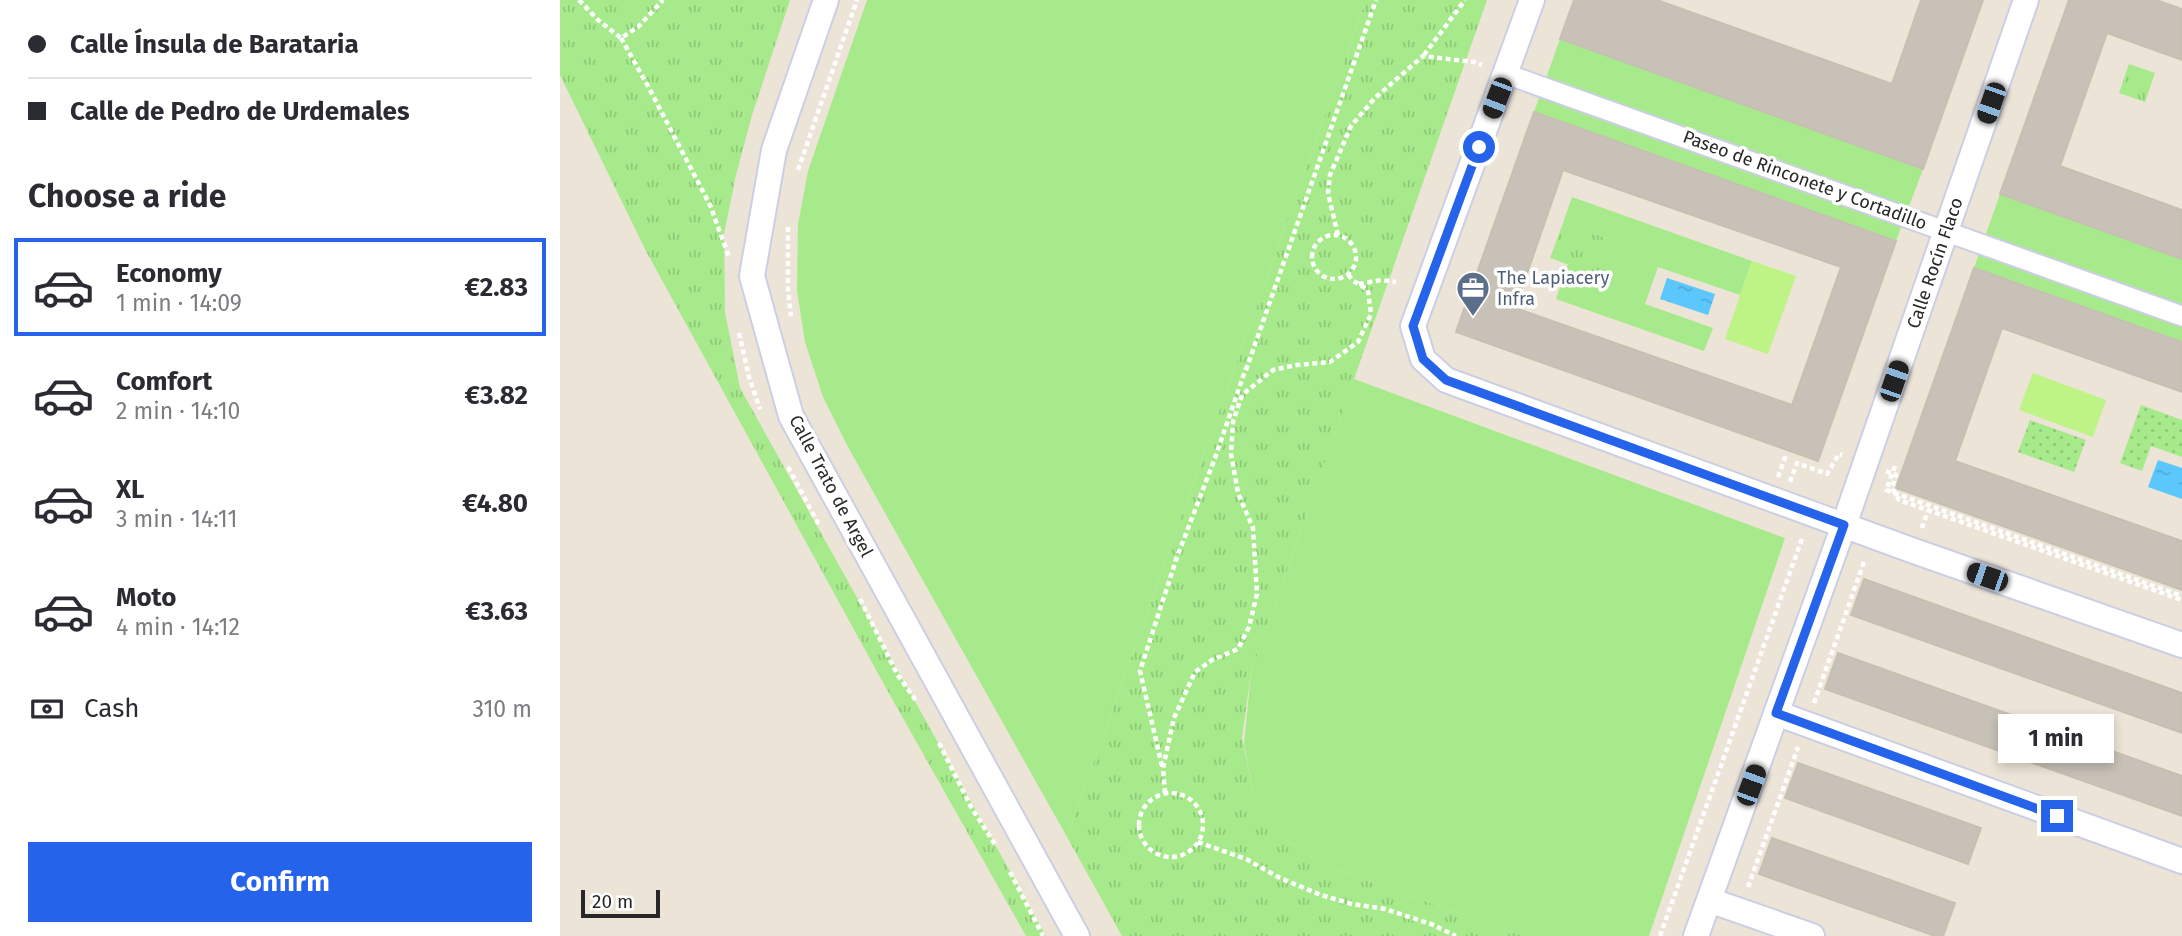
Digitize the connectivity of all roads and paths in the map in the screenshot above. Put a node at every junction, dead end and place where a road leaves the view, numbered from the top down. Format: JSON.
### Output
{"nodes":[{"id":1,"x":579,"y":0,"type":"edge"},
{"id":2,"x":663,"y":0,"type":"edge"},
{"id":3,"x":826,"y":0,"type":"edge"},
{"id":4,"x":857,"y":0,"type":"edge"},
{"id":5,"x":1376,"y":0,"type":"edge"},
{"id":6,"x":1465,"y":0,"type":"edge"},
{"id":7,"x":1532,"y":0,"type":"edge"},
{"id":8,"x":2026,"y":0,"type":"edge"},
{"id":9,"x":621,"y":38,"type":"junction"},
{"id":10,"x":1423,"y":56,"type":"junction"},
{"id":11,"x":1506,"y":74,"type":"junction"},
{"id":12,"x":796,"y":181,"type":"dead end"},
{"id":13,"x":790,"y":215,"type":"dead end"},
{"id":14,"x":1947,"y":231,"type":"junction"},
{"id":15,"x":1338,"y":235,"type":"junction"},
{"id":16,"x":732,"y":264,"type":"dead end"},
{"id":17,"x":1348,"y":274,"type":"junction"},
{"id":18,"x":1396,"y":282,"type":"dead end"},
{"id":19,"x":1358,"y":284,"type":"junction"},
{"id":20,"x":2182,"y":316,"type":"edge"},
{"id":21,"x":793,"y":329,"type":"dead end"},
{"id":22,"x":1246,"y":368,"type":"junction"},
{"id":23,"x":1242,"y":395,"type":"junction"},
{"id":24,"x":1865,"y":464,"type":"junction"},
{"id":25,"x":1895,"y":466,"type":"dead end"},
{"id":26,"x":1892,"y":473,"type":"junction"},
{"id":27,"x":1783,"y":503,"type":"junction"},
{"id":28,"x":1844,"y":525,"type":"junction"},
{"id":29,"x":1794,"y":530,"type":"dead end"},
{"id":30,"x":1867,"y":554,"type":"dead end"},
{"id":31,"x":2182,"y":598,"type":"edge"},
{"id":32,"x":2182,"y":645,"type":"edge"},
{"id":33,"x":1776,"y":713,"type":"junction"},
{"id":34,"x":1806,"y":724,"type":"junction"},
{"id":35,"x":1163,"y":768,"type":"junction"},
{"id":36,"x":1165,"y":793,"type":"junction"},
{"id":37,"x":1198,"y":842,"type":"junction"},
{"id":38,"x":2182,"y":861,"type":"edge"},
{"id":39,"x":1709,"y":900,"type":"junction"},
{"id":40,"x":1740,"y":910,"type":"junction"},
{"id":41,"x":1077,"y":936,"type":"edge"},
{"id":42,"x":1456,"y":936,"type":"edge"},
{"id":43,"x":1660,"y":936,"type":"edge"},
{"id":44,"x":1696,"y":936,"type":"edge"},
{"id":45,"x":1812,"y":936,"type":"edge"}],
"edges":[{"from":1,"to":9,"type":"path"},
{"from":2,"to":9,"type":"path"},
{"from":3,"to":41,"type":"street","name":"Calle Trato de Argel"},
{"from":4,"to":12,"type":"path"},
{"from":5,"to":22,"type":"path"},
{"from":6,"to":10,"type":"path"},
{"from":7,"to":11,"type":"street"},
{"from":8,"to":14,"type":"street","name":"Calle Rocín Flaco"},
{"from":9,"to":16,"type":"path"},
{"from":10,"to":11,"type":"path"},
{"from":10,"to":15,"type":"path"},
{"from":11,"to":14,"type":"street","name":"Paseo de Rinconete y Cortadillo"},
{"from":11,"to":27,"type":"street"},
{"from":13,"to":21,"type":"path"},
{"from":14,"to":20,"type":"street","name":"Paseo de Rinconete y Cortadillo"},
{"from":14,"to":24,"type":"street","name":"Calle Rocín Flaco"},
{"from":15,"to":17,"type":"path"},
{"from":15,"to":17,"type":"path"},
{"from":17,"to":19,"type":"path"},
{"from":18,"to":19,"type":"path"},
{"from":19,"to":23,"type":"path"},
{"from":22,"to":23,"type":"path"},
{"from":22,"to":35,"type":"path"},
{"from":23,"to":35,"type":"path"},
{"from":24,"to":26,"type":"path"},
{"from":24,"to":27,"type":"path"},
{"from":24,"to":28,"type":"street","name":"Calle Rocín Flaco"},
{"from":25,"to":26,"type":"path"},
{"from":26,"to":31,"type":"path"},
{"from":27,"to":28,"type":"street"},
{"from":28,"to":32,"type":"street"},
{"from":28,"to":33,"type":"street","name":"Calle Rocín Flaco"},
{"from":29,"to":43,"type":"path"},
{"from":30,"to":34,"type":"path"},
{"from":33,"to":34,"type":"street"},
{"from":33,"to":39,"type":"street","name":"Calle Rocín Flaco"},
{"from":34,"to":38,"type":"street"},
{"from":34,"to":40,"type":"path"},
{"from":35,"to":36,"type":"path"},
{"from":36,"to":37,"type":"path"},
{"from":36,"to":37,"type":"path"},
{"from":37,"to":42,"type":"path"},
{"from":39,"to":40,"type":"street"},
{"from":39,"to":44,"type":"street","name":"Calle Rocín Flaco"},
{"from":40,"to":45,"type":"street"}]}
